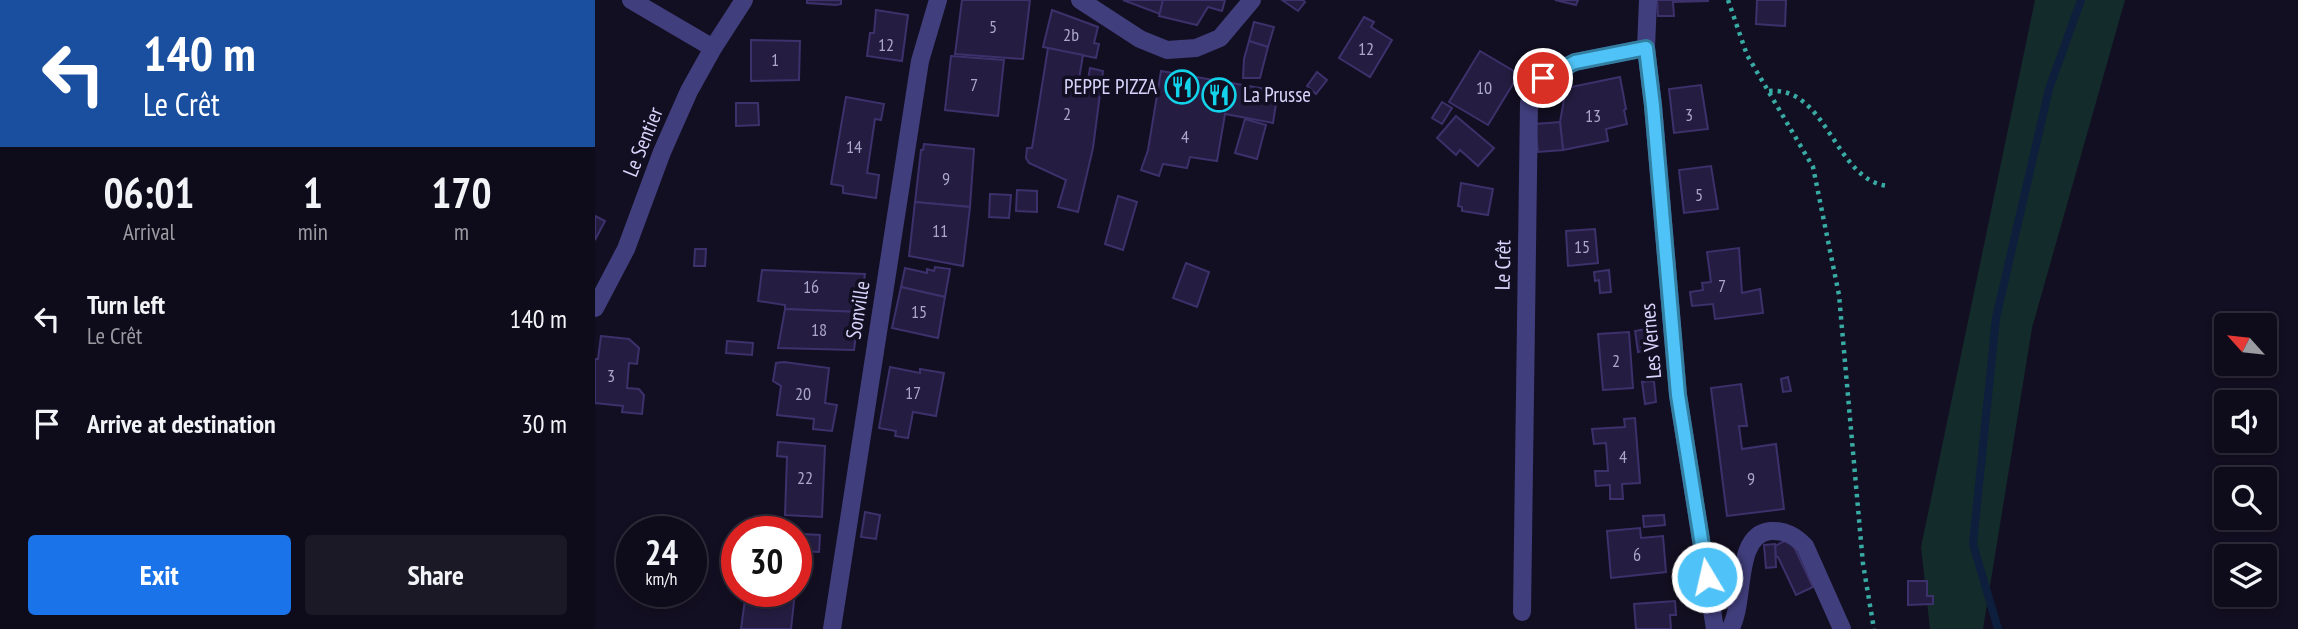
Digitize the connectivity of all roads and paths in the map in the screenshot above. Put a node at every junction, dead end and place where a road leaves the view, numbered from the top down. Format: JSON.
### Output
{"nodes":[{"id":1,"x":744,"y":0,"type":"edge"},
{"id":2,"x":938,"y":0,"type":"edge"},
{"id":3,"x":1080,"y":0,"type":"edge"},
{"id":4,"x":1252,"y":0,"type":"edge"},
{"id":5,"x":1647,"y":0,"type":"edge"},
{"id":6,"x":1728,"y":0,"type":"edge"},
{"id":7,"x":640,"y":3,"type":"edge"},
{"id":8,"x":713,"y":48,"type":"junction"},
{"id":9,"x":1646,"y":48,"type":"junction"},
{"id":10,"x":1769,"y":91,"type":"junction"},
{"id":11,"x":1889,"y":186,"type":"dead end"},
{"id":12,"x":595,"y":308,"type":"edge"},
{"id":13,"x":1522,"y":612,"type":"dead end"},
{"id":14,"x":831,"y":629,"type":"edge"},
{"id":15,"x":1715,"y":629,"type":"edge"},
{"id":16,"x":1730,"y":629,"type":"edge"},
{"id":17,"x":1842,"y":629,"type":"edge"},
{"id":18,"x":1874,"y":629,"type":"edge"}],
"edges":[{"from":1,"to":8,"type":"street","name":"Le Sentier"},
{"from":2,"to":14,"type":"street","name":"Sonville"},
{"from":3,"to":4,"type":"street"},
{"from":5,"to":9,"type":"street"},
{"from":6,"to":10,"type":"path"},
{"from":7,"to":8,"type":"street"},
{"from":8,"to":12,"type":"street","name":"Le Sentier"},
{"from":9,"to":13,"type":"street","name":"Le Crêt"},
{"from":9,"to":15,"type":"street","name":"Les Vernes"},
{"from":10,"to":11,"type":"path"},
{"from":10,"to":18,"type":"path"},
{"from":16,"to":17,"type":"street"}]}
